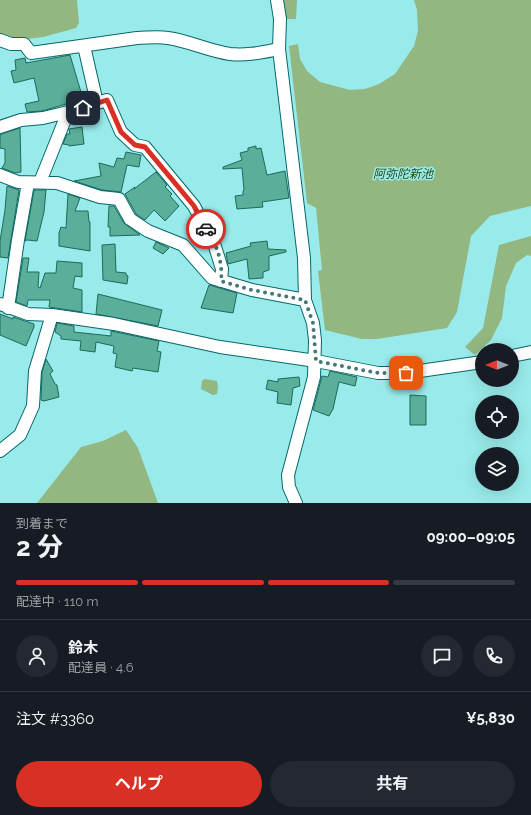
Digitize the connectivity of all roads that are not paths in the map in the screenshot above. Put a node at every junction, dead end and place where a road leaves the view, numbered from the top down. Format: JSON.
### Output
{"nodes":[{"id":1,"x":277,"y":0,"type":"edge"},
{"id":2,"x":0,"y":40,"type":"edge"},
{"id":3,"x":84,"y":46,"type":"junction"},
{"id":4,"x":279,"y":49,"type":"junction"},
{"id":5,"x":97,"y":103,"type":"junction"},
{"id":6,"x":68,"y":112,"type":"junction"},
{"id":7,"x":0,"y":127,"type":"edge"},
{"id":8,"x":0,"y":175,"type":"edge"},
{"id":9,"x":34,"y":182,"type":"junction"},
{"id":10,"x":221,"y":281,"type":"junction"},
{"id":11,"x":305,"y":300,"type":"junction"},
{"id":12,"x":4,"y":306,"type":"edge"},
{"id":13,"x":52,"y":315,"type":"junction"},
{"id":14,"x":531,"y":352,"type":"edge"},
{"id":15,"x":519,"y":355,"type":"edge"},
{"id":16,"x":316,"y":361,"type":"junction"},
{"id":17,"x":475,"y":363,"type":"edge"},
{"id":18,"x":0,"y":451,"type":"edge"},
{"id":19,"x":296,"y":503,"type":"edge"}],
"edges":[{"from":1,"to":4,"type":"street"},
{"from":2,"to":3,"type":"street"},
{"from":3,"to":4,"type":"street"},
{"from":3,"to":5,"type":"street"},
{"from":4,"to":11,"type":"street"},
{"from":5,"to":6,"type":"street"},
{"from":5,"to":10,"type":"street"},
{"from":6,"to":7,"type":"street"},
{"from":6,"to":9,"type":"street"},
{"from":8,"to":9,"type":"street"},
{"from":9,"to":10,"type":"street"},
{"from":9,"to":12,"type":"street"},
{"from":10,"to":11,"type":"street"},
{"from":11,"to":16,"type":"street"},
{"from":12,"to":13,"type":"street"},
{"from":13,"to":16,"type":"street"},
{"from":13,"to":18,"type":"street"},
{"from":14,"to":15,"type":"street"},
{"from":16,"to":17,"type":"street"},
{"from":16,"to":19,"type":"street"}]}
